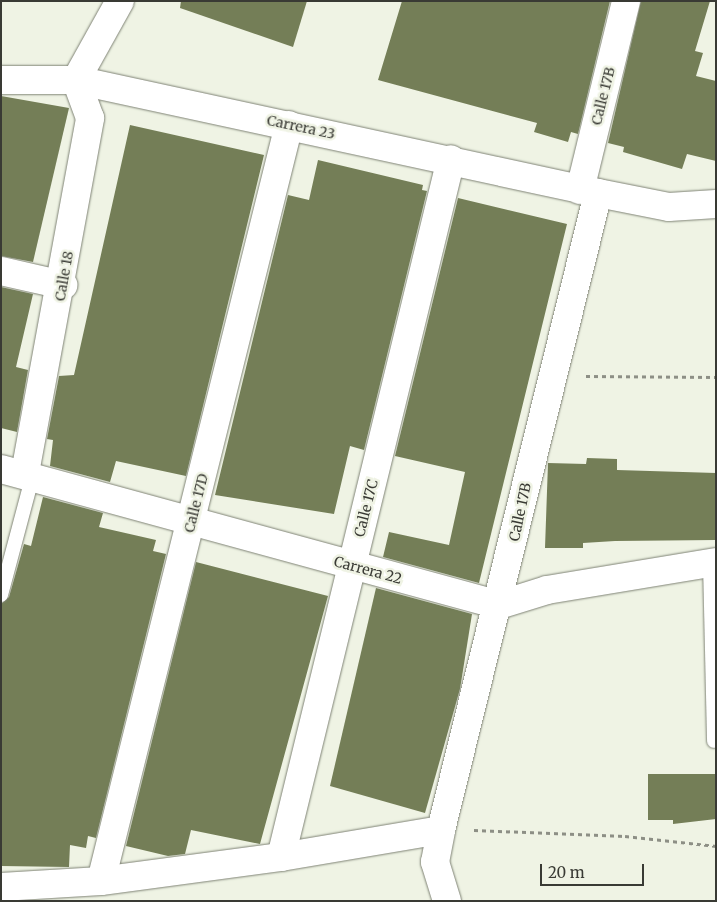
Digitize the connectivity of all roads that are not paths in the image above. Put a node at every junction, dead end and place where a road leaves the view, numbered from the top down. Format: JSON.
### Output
{"nodes":[{"id":1,"x":120,"y":1,"type":"edge"},
{"id":2,"x":626,"y":1,"type":"edge"},
{"id":3,"x":1,"y":80,"type":"edge"},
{"id":4,"x":76,"y":80,"type":"junction"},
{"id":5,"x":289,"y":125,"type":"junction"},
{"id":6,"x":451,"y":159,"type":"junction"},
{"id":7,"x":589,"y":192,"type":"junction"},
{"id":8,"x":716,"y":204,"type":"edge"},
{"id":9,"x":1,"y":271,"type":"edge"},
{"id":10,"x":63,"y":285,"type":"junction"},
{"id":11,"x":20,"y":472,"type":"edge"},
{"id":12,"x":192,"y":518,"type":"junction"},
{"id":13,"x":713,"y":562,"type":"edge"},
{"id":14,"x":352,"y":566,"type":"junction"},
{"id":15,"x":1,"y":595,"type":"edge"},
{"id":16,"x":499,"y":605,"type":"junction"},
{"id":17,"x":714,"y":741,"type":"dead end"},
{"id":18,"x":440,"y":830,"type":"junction"},
{"id":19,"x":281,"y":857,"type":"junction"},
{"id":20,"x":100,"y":881,"type":"junction"},
{"id":21,"x":1,"y":886,"type":"edge"},
{"id":22,"x":447,"y":901,"type":"edge"}],
"edges":[{"from":1,"to":4,"type":"street"},
{"from":2,"to":7,"type":"street","name":"Calle 17B"},
{"from":3,"to":4,"type":"street","name":"Carrera 23"},
{"from":4,"to":5,"type":"street","name":"Carrera 23"},
{"from":4,"to":10,"type":"street","name":"Calle 18"},
{"from":5,"to":6,"type":"street","name":"Carrera 23"},
{"from":5,"to":12,"type":"street","name":"Calle 17D"},
{"from":6,"to":7,"type":"street","name":"Carrera 23"},
{"from":6,"to":14,"type":"street","name":"Calle 17C"},
{"from":7,"to":8,"type":"street","name":"Carrera 23"},
{"from":7,"to":16,"type":"street","name":"Calle 17B"},
{"from":9,"to":10,"type":"street"},
{"from":10,"to":11,"type":"street","name":"Calle 18"},
{"from":11,"to":12,"type":"street","name":"Carrera 22"},
{"from":11,"to":15,"type":"lane","name":"Calle 18"},
{"from":12,"to":14,"type":"street","name":"Carrera 22"},
{"from":12,"to":20,"type":"street","name":"Calle 17D"},
{"from":13,"to":16,"type":"street"},
{"from":13,"to":17,"type":"lane"},
{"from":14,"to":16,"type":"street","name":"Carrera 22"},
{"from":14,"to":19,"type":"street","name":"Calle 17C"},
{"from":16,"to":18,"type":"street","name":"Calle 17B"},
{"from":18,"to":19,"type":"street"},
{"from":18,"to":22,"type":"street","name":"Calle 17B"},
{"from":19,"to":20,"type":"street"},
{"from":20,"to":21,"type":"street"}]}
